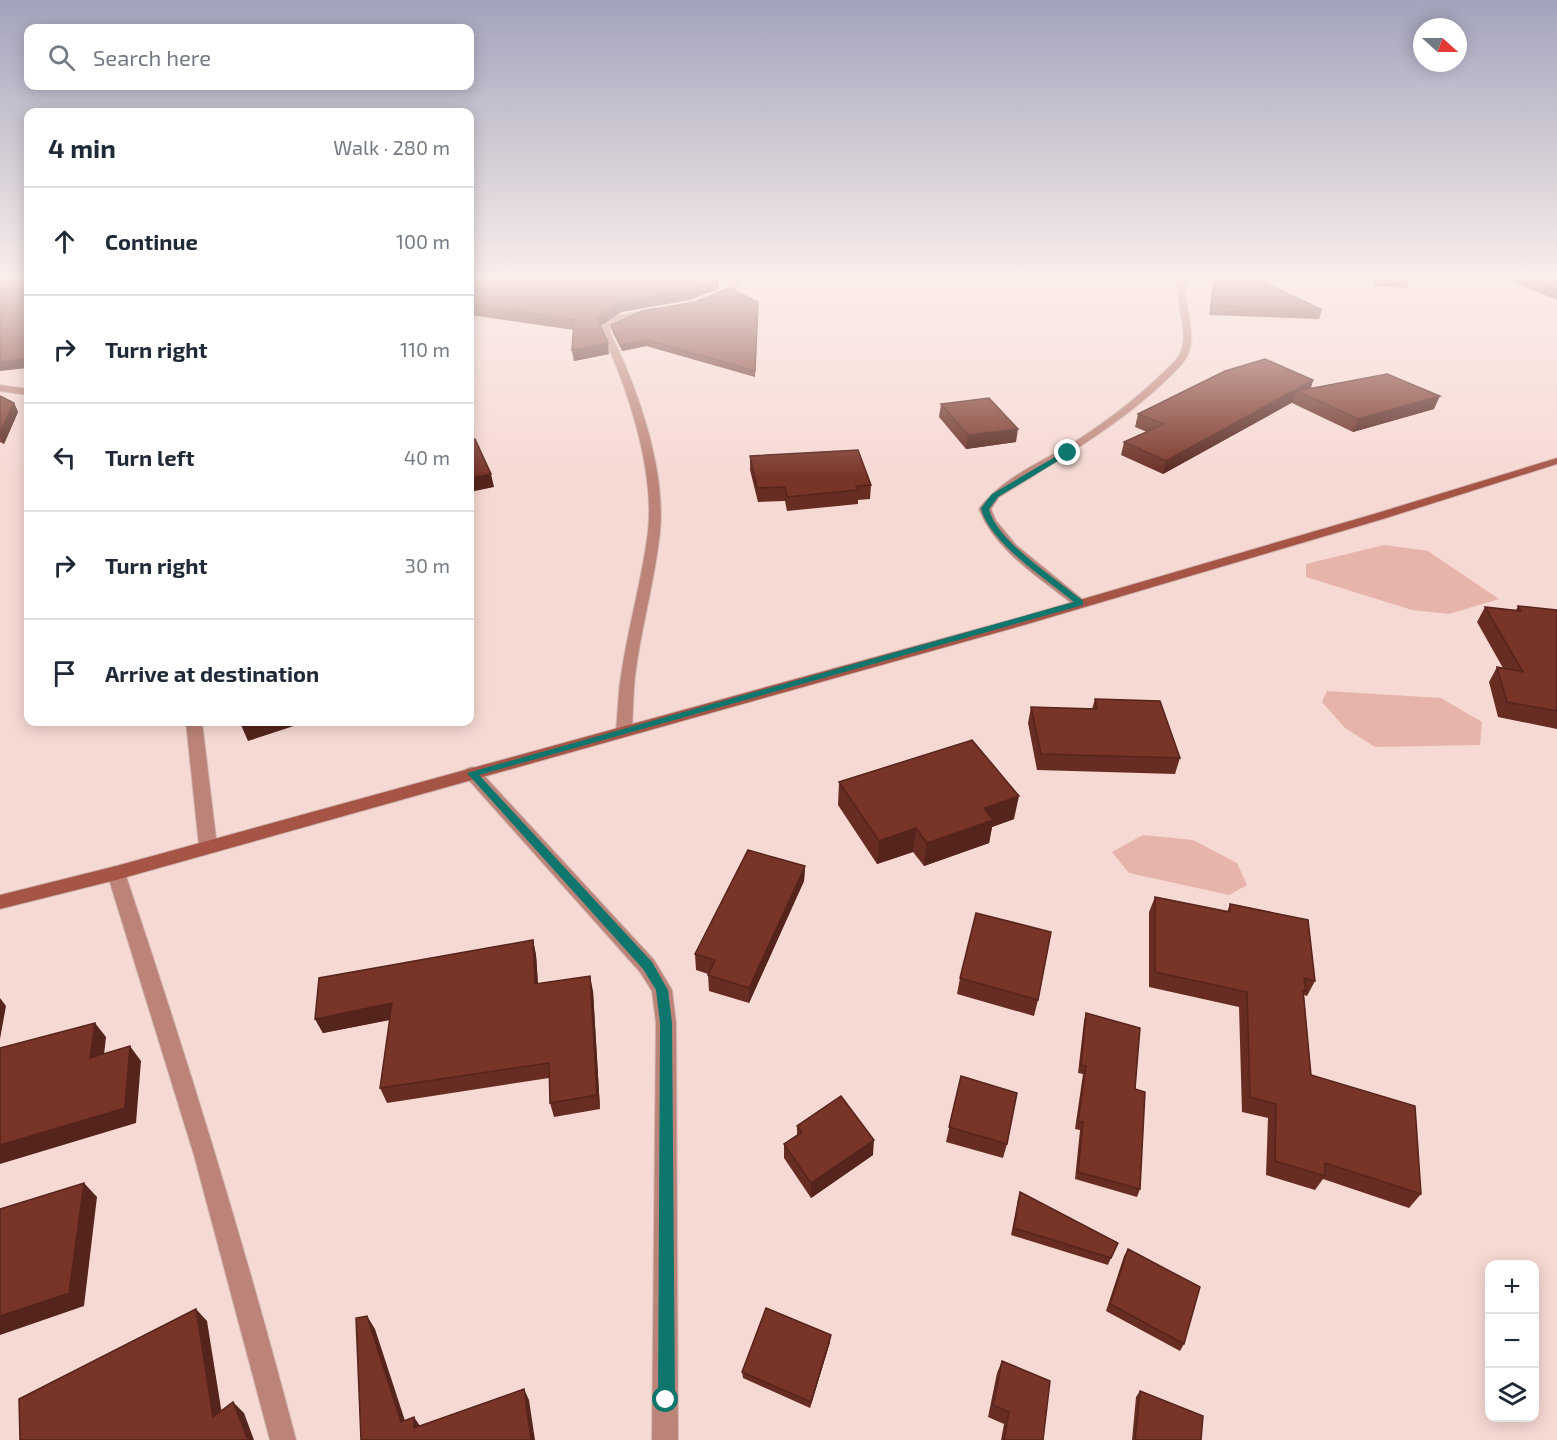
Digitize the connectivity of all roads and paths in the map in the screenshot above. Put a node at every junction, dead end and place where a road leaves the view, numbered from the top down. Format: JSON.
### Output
{"nodes":[{"id":1,"x":611,"y":343,"type":"edge"},
{"id":2,"x":1188,"y":343,"type":"edge"},
{"id":3,"x":0,"y":388,"type":"edge"},
{"id":4,"x":24,"y":391,"type":"edge"},
{"id":5,"x":1557,"y":461,"type":"edge"},
{"id":6,"x":1080,"y":603,"type":"junction"},
{"id":7,"x":194,"y":726,"type":"edge"},
{"id":8,"x":624,"y":731,"type":"junction"},
{"id":9,"x":472,"y":773,"type":"junction"},
{"id":10,"x":208,"y":846,"type":"junction"},
{"id":11,"x":116,"y":873,"type":"junction"},
{"id":12,"x":0,"y":902,"type":"edge"},
{"id":13,"x":283,"y":1440,"type":"edge"},
{"id":14,"x":665,"y":1440,"type":"edge"}],
"edges":[{"from":1,"to":8,"type":"street"},
{"from":2,"to":6,"type":"street"},
{"from":3,"to":4,"type":"street"},
{"from":5,"to":6,"type":"main road"},
{"from":6,"to":8,"type":"main road"},
{"from":7,"to":10,"type":"street"},
{"from":8,"to":9,"type":"main road"},
{"from":9,"to":10,"type":"main road"},
{"from":9,"to":14,"type":"street"},
{"from":10,"to":11,"type":"main road"},
{"from":11,"to":12,"type":"main road"},
{"from":11,"to":13,"type":"street"}]}
